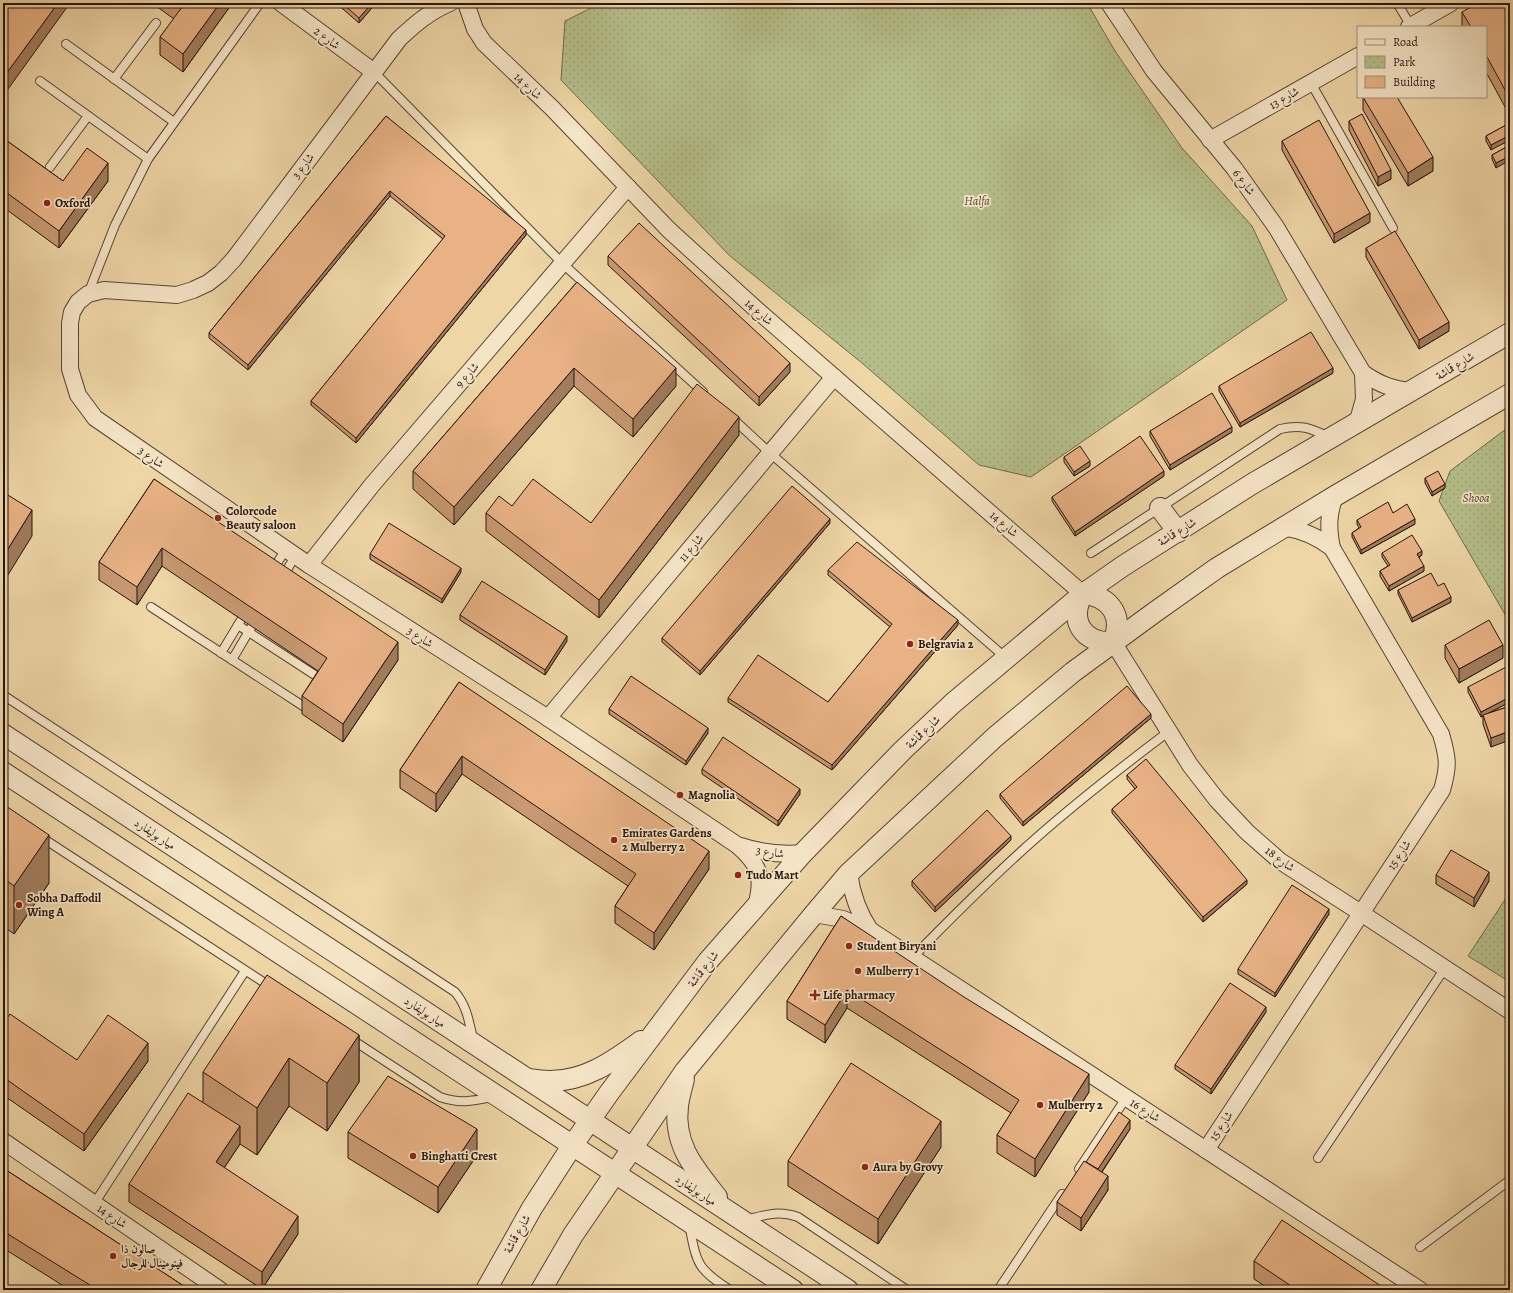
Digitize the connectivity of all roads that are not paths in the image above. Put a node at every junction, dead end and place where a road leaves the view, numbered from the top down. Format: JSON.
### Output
{"nodes":[{"id":1,"x":260,"y":3,"type":"edge"},
{"id":2,"x":281,"y":3,"type":"edge"},
{"id":3,"x":450,"y":3,"type":"edge"},
{"id":4,"x":466,"y":3,"type":"edge"},
{"id":5,"x":1109,"y":3,"type":"edge"},
{"id":6,"x":1398,"y":3,"type":"edge"},
{"id":7,"x":1451,"y":3,"type":"edge"},
{"id":8,"x":156,"y":23,"type":"dead end"},
{"id":9,"x":1410,"y":26,"type":"edge"},
{"id":10,"x":66,"y":44,"type":"dead end"},
{"id":11,"x":1357,"y":57,"type":"edge"},
{"id":12,"x":374,"y":72,"type":"junction"},
{"id":13,"x":114,"y":79,"type":"junction"},
{"id":14,"x":40,"y":82,"type":"dead end"},
{"id":15,"x":1311,"y":83,"type":"junction"},
{"id":16,"x":88,"y":116,"type":"junction"},
{"id":17,"x":174,"y":122,"type":"junction"},
{"id":18,"x":1210,"y":140,"type":"junction"},
{"id":19,"x":148,"y":160,"type":"junction"},
{"id":20,"x":50,"y":167,"type":"dead end"},
{"id":21,"x":628,"y":187,"type":"junction"},
{"id":22,"x":1393,"y":228,"type":"dead end"},
{"id":23,"x":562,"y":263,"type":"junction"},
{"id":24,"x":88,"y":294,"type":"junction"},
{"id":25,"x":1510,"y":334,"type":"edge"},
{"id":26,"x":1364,"y":373,"type":"junction"},
{"id":27,"x":834,"y":376,"type":"junction"},
{"id":28,"x":1413,"y":391,"type":"junction"},
{"id":29,"x":1510,"y":394,"type":"edge"},
{"id":30,"x":707,"y":395,"type":"edge"},
{"id":31,"x":724,"y":411,"type":"edge"},
{"id":32,"x":1357,"y":424,"type":"junction"},
{"id":33,"x":1332,"y":438,"type":"junction"},
{"id":34,"x":770,"y":453,"type":"junction"},
{"id":35,"x":1335,"y":496,"type":"junction"},
{"id":36,"x":1160,"y":508,"type":"junction"},
{"id":37,"x":1284,"y":527,"type":"junction"},
{"id":38,"x":1178,"y":532,"type":"junction"},
{"id":39,"x":1332,"y":548,"type":"junction"},
{"id":40,"x":290,"y":552,"type":"junction"},
{"id":41,"x":1091,"y":552,"type":"dead end"},
{"id":42,"x":309,"y":565,"type":"junction"},
{"id":43,"x":270,"y":574,"type":"edge"},
{"id":44,"x":280,"y":581,"type":"edge"},
{"id":45,"x":1083,"y":594,"type":"junction"},
{"id":46,"x":151,"y":607,"type":"dead end"},
{"id":47,"x":251,"y":629,"type":"junction"},
{"id":48,"x":1113,"y":642,"type":"junction"},
{"id":49,"x":221,"y":653,"type":"junction"},
{"id":50,"x":1006,"y":658,"type":"junction"},
{"id":51,"x":232,"y":660,"type":"junction"},
{"id":52,"x":324,"y":680,"type":"edge"},
{"id":53,"x":3,"y":695,"type":"edge"},
{"id":54,"x":306,"y":708,"type":"edge"},
{"id":55,"x":548,"y":718,"type":"junction"},
{"id":56,"x":1168,"y":732,"type":"junction"},
{"id":57,"x":3,"y":734,"type":"edge"},
{"id":58,"x":3,"y":772,"type":"edge"},
{"id":59,"x":36,"y":834,"type":"edge"},
{"id":60,"x":737,"y":845,"type":"junction"},
{"id":61,"x":803,"y":853,"type":"junction"},
{"id":62,"x":849,"y":873,"type":"junction"},
{"id":63,"x":756,"y":906,"type":"junction"},
{"id":64,"x":1361,"y":913,"type":"junction"},
{"id":65,"x":814,"y":914,"type":"junction"},
{"id":66,"x":870,"y":930,"type":"junction"},
{"id":67,"x":912,"y":958,"type":"junction"},
{"id":68,"x":1445,"y":968,"type":"junction"},
{"id":69,"x":245,"y":971,"type":"junction"},
{"id":70,"x":279,"y":992,"type":"edge"},
{"id":71,"x":1510,"y":1011,"type":"edge"},
{"id":72,"x":658,"y":1029,"type":"junction"},
{"id":73,"x":345,"y":1036,"type":"edge"},
{"id":74,"x":474,"y":1044,"type":"junction"},
{"id":75,"x":685,"y":1071,"type":"junction"},
{"id":76,"x":527,"y":1079,"type":"junction"},
{"id":77,"x":496,"y":1096,"type":"junction"},
{"id":78,"x":1126,"y":1098,"type":"junction"},
{"id":79,"x":590,"y":1120,"type":"junction"},
{"id":80,"x":3,"y":1141,"type":"edge"},
{"id":81,"x":572,"y":1146,"type":"junction"},
{"id":82,"x":632,"y":1148,"type":"junction"},
{"id":83,"x":1206,"y":1150,"type":"junction"},
{"id":84,"x":1318,"y":1158,"type":"dead end"},
{"id":85,"x":615,"y":1173,"type":"junction"},
{"id":86,"x":1510,"y":1180,"type":"edge"},
{"id":87,"x":94,"y":1204,"type":"junction"},
{"id":88,"x":736,"y":1216,"type":"junction"},
{"id":89,"x":689,"y":1222,"type":"junction"},
{"id":90,"x":1420,"y":1247,"type":"dead end"},
{"id":91,"x":220,"y":1290,"type":"edge"},
{"id":92,"x":486,"y":1290,"type":"edge"},
{"id":93,"x":541,"y":1290,"type":"edge"},
{"id":94,"x":730,"y":1290,"type":"edge"},
{"id":95,"x":793,"y":1290,"type":"edge"},
{"id":96,"x":848,"y":1290,"type":"edge"},
{"id":97,"x":907,"y":1290,"type":"edge"},
{"id":98,"x":998,"y":1290,"type":"edge"},
{"id":99,"x":1420,"y":1290,"type":"edge"}],
"edges":[{"from":1,"to":17,"type":"lane"},
{"from":2,"to":12,"type":"street","name":"شارع 2"},
{"from":3,"to":12,"type":"street","name":"شارع 3"},
{"from":4,"to":21,"type":"street","name":"شارع 14"},
{"from":5,"to":18,"type":"street","name":"شارع 6"},
{"from":6,"to":9,"type":"lane"},
{"from":7,"to":9,"type":"street"},
{"from":8,"to":13,"type":"lane"},
{"from":10,"to":13,"type":"lane"},
{"from":11,"to":15,"type":"street","name":"شارع 13"},
{"from":12,"to":23,"type":"lane"},
{"from":12,"to":24,"type":"street","name":"شارع 3"},
{"from":13,"to":17,"type":"lane"},
{"from":14,"to":16,"type":"lane"},
{"from":15,"to":18,"type":"street","name":"شارع 13"},
{"from":15,"to":22,"type":"lane"},
{"from":16,"to":19,"type":"lane"},
{"from":16,"to":20,"type":"lane"},
{"from":17,"to":19,"type":"lane"},
{"from":18,"to":26,"type":"street","name":"شارع 6"},
{"from":19,"to":24,"type":"lane"},
{"from":21,"to":23,"type":"street","name":"شارع 9"},
{"from":21,"to":27,"type":"street","name":"شارع 14"},
{"from":23,"to":30,"type":"lane"},
{"from":23,"to":42,"type":"street","name":"شارع 9"},
{"from":24,"to":40,"type":"street","name":"شارع 3"},
{"from":25,"to":28,"type":"street","name":"شارع قماشة"},
{"from":26,"to":28,"type":"street","name":"شارع 6"},
{"from":26,"to":32,"type":"street"},
{"from":27,"to":34,"type":"street","name":"شارع 11"},
{"from":27,"to":45,"type":"street","name":"شارع 14"},
{"from":28,"to":32,"type":"street","name":"شارع قماشة"},
{"from":29,"to":35,"type":"street"},
{"from":31,"to":34,"type":"lane"},
{"from":32,"to":33,"type":"street","name":"شارع قماشة"},
{"from":33,"to":36,"type":"lane"},
{"from":33,"to":38,"type":"street","name":"شارع قماشة"},
{"from":34,"to":50,"type":"lane"},
{"from":34,"to":55,"type":"street","name":"شارع 11"},
{"from":35,"to":37,"type":"street"},
{"from":35,"to":39,"type":"street","name":"شارع 15"},
{"from":36,"to":38,"type":"street"},
{"from":36,"to":41,"type":"lane"},
{"from":37,"to":39,"type":"street","name":"شارع 15"},
{"from":37,"to":48,"type":"street"},
{"from":38,"to":45,"type":"street","name":"شارع قماشة"},
{"from":39,"to":64,"type":"street","name":"شارع 15"},
{"from":40,"to":42,"type":"street","name":"شارع 3"},
{"from":40,"to":43,"type":"lane"},
{"from":40,"to":44,"type":"lane"},
{"from":42,"to":55,"type":"street","name":"شارع 3"},
{"from":45,"to":48,"type":"street"},
{"from":45,"to":48,"type":"street"},
{"from":45,"to":50,"type":"street","name":"شارع قماشة"},
{"from":46,"to":49,"type":"lane"},
{"from":47,"to":49,"type":"lane"},
{"from":47,"to":51,"type":"lane"},
{"from":47,"to":52,"type":"lane"},
{"from":48,"to":56,"type":"street","name":"شارع 18"},
{"from":48,"to":62,"type":"street"},
{"from":49,"to":51,"type":"lane"},
{"from":50,"to":61,"type":"street","name":"شارع قماشة"},
{"from":51,"to":54,"type":"lane"},
{"from":53,"to":74,"type":"lane"},
{"from":55,"to":60,"type":"street","name":"شارع 3"},
{"from":56,"to":64,"type":"street","name":"شارع 18"},
{"from":56,"to":67,"type":"lane"},
{"from":57,"to":74,"type":"street","name":"ميار بوليفارد"},
{"from":58,"to":77,"type":"street"},
{"from":59,"to":69,"type":"lane"},
{"from":60,"to":61,"type":"street","name":"شارع 3"},
{"from":60,"to":63,"type":"street","name":"شارع 3"},
{"from":61,"to":63,"type":"street","name":"شارع قماشة"},
{"from":62,"to":65,"type":"street"},
{"from":62,"to":66,"type":"street","name":"شارع 16"},
{"from":63,"to":72,"type":"street","name":"شارع قماشة"},
{"from":64,"to":68,"type":"street","name":"شارع 18"},
{"from":64,"to":83,"type":"street","name":"شارع 15"},
{"from":65,"to":66,"type":"street","name":"شارع 16"},
{"from":65,"to":75,"type":"street"},
{"from":66,"to":67,"type":"street","name":"شارع 16"},
{"from":67,"to":78,"type":"street","name":"شارع 16"},
{"from":68,"to":71,"type":"street","name":"شارع 18"},
{"from":68,"to":84,"type":"lane"},
{"from":69,"to":70,"type":"lane"},
{"from":69,"to":87,"type":"lane"},
{"from":72,"to":76,"type":"street"},
{"from":72,"to":79,"type":"street","name":"شارع قماشة"},
{"from":73,"to":77,"type":"lane"},
{"from":74,"to":76,"type":"street","name":"ميار بوليفارد"},
{"from":75,"to":82,"type":"street"},
{"from":75,"to":88,"type":"street"},
{"from":76,"to":79,"type":"street","name":"ميار بوليفارد"},
{"from":77,"to":81,"type":"street"},
{"from":78,"to":83,"type":"street","name":"شارع 16"},
{"from":78,"to":98,"type":"lane"},
{"from":79,"to":81,"type":"street","name":"شارع قماشة"},
{"from":79,"to":82,"type":"street","name":"ميار بوليفارد"},
{"from":80,"to":87,"type":"street","name":"شارع 14"},
{"from":81,"to":85,"type":"street"},
{"from":81,"to":92,"type":"street","name":"شارع قماشة"},
{"from":82,"to":85,"type":"street"},
{"from":82,"to":88,"type":"street","name":"ميار بوليفارد"},
{"from":83,"to":99,"type":"street","name":"شارع 16"},
{"from":85,"to":89,"type":"street"},
{"from":85,"to":93,"type":"street"},
{"from":86,"to":90,"type":"lane"},
{"from":87,"to":91,"type":"street","name":"شارع 14"},
{"from":88,"to":96,"type":"street","name":"ميار بوليفارد"},
{"from":88,"to":97,"type":"lane"},
{"from":89,"to":94,"type":"lane"},
{"from":89,"to":95,"type":"street"}]}
